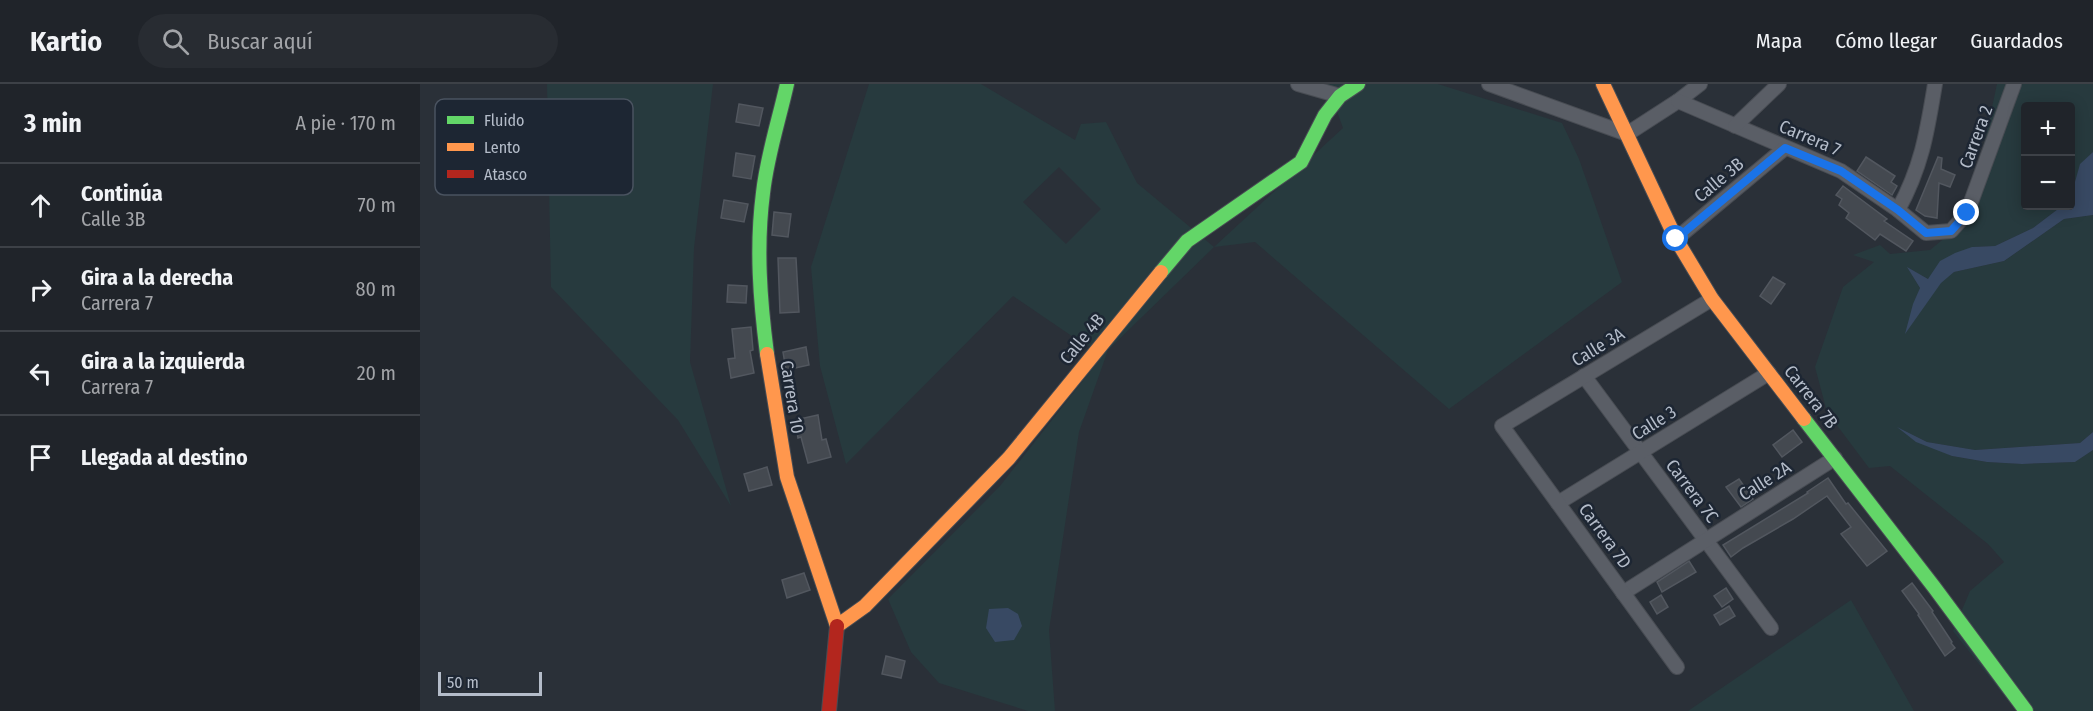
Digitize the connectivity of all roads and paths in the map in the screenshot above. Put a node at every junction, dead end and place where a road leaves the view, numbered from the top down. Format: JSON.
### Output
{"nodes":[{"id":1,"x":787,"y":84,"type":"edge"},
{"id":2,"x":1298,"y":84,"type":"edge"},
{"id":3,"x":1358,"y":84,"type":"edge"},
{"id":4,"x":1488,"y":84,"type":"edge"},
{"id":5,"x":1603,"y":84,"type":"edge"},
{"id":6,"x":1700,"y":84,"type":"edge"},
{"id":7,"x":1779,"y":84,"type":"edge"},
{"id":8,"x":1935,"y":84,"type":"edge"},
{"id":9,"x":2014,"y":84,"type":"edge"},
{"id":10,"x":1340,"y":96,"type":"junction"},
{"id":11,"x":1678,"y":102,"type":"junction"},
{"id":12,"x":1735,"y":126,"type":"junction"},
{"id":13,"x":1627,"y":134,"type":"junction"},
{"id":14,"x":1785,"y":148,"type":"junction"},
{"id":15,"x":1898,"y":210,"type":"junction"},
{"id":16,"x":1951,"y":231,"type":"joint"},
{"id":17,"x":1676,"y":239,"type":"junction"},
{"id":18,"x":1712,"y":299,"type":"junction"},
{"id":19,"x":1769,"y":373,"type":"junction"},
{"id":20,"x":1584,"y":376,"type":"junction"},
{"id":21,"x":1502,"y":426,"type":"joint"},
{"id":22,"x":1641,"y":452,"type":"junction"},
{"id":23,"x":1835,"y":458,"type":"junction"},
{"id":24,"x":1558,"y":503,"type":"junction"},
{"id":25,"x":1706,"y":540,"type":"junction"},
{"id":26,"x":1623,"y":592,"type":"junction"},
{"id":27,"x":837,"y":626,"type":"junction"},
{"id":28,"x":1772,"y":628,"type":"dead end"},
{"id":29,"x":1677,"y":667,"type":"dead end"},
{"id":30,"x":829,"y":711,"type":"edge"},
{"id":31,"x":2026,"y":711,"type":"edge"}],
"edges":[{"from":1,"to":27,"type":"street","name":"Carrera 10"},
{"from":2,"to":10,"type":"street"},
{"from":3,"to":10,"type":"street","name":"Calle 4B"},
{"from":4,"to":13,"type":"street"},
{"from":5,"to":13,"type":"street","name":"Carrera 7B"},
{"from":6,"to":11,"type":"street"},
{"from":7,"to":12,"type":"street"},
{"from":8,"to":15,"type":"street"},
{"from":9,"to":16,"type":"street","name":"Carrera 2"},
{"from":10,"to":27,"type":"street","name":"Calle 4B"},
{"from":11,"to":12,"type":"street","name":"Carrera 7"},
{"from":11,"to":13,"type":"street"},
{"from":12,"to":14,"type":"street","name":"Carrera 7"},
{"from":13,"to":17,"type":"street","name":"Carrera 7B"},
{"from":14,"to":15,"type":"street","name":"Carrera 7"},
{"from":14,"to":17,"type":"street","name":"Calle 3B"},
{"from":15,"to":16,"type":"street","name":"Carrera 7"},
{"from":17,"to":18,"type":"street","name":"Carrera 7B"},
{"from":18,"to":19,"type":"street","name":"Carrera 7B"},
{"from":18,"to":20,"type":"street","name":"Calle 3A"},
{"from":19,"to":22,"type":"street","name":"Calle 3"},
{"from":19,"to":23,"type":"street","name":"Carrera 7B"},
{"from":20,"to":21,"type":"street","name":"Calle 3A"},
{"from":20,"to":22,"type":"street","name":"Carrera 7C"},
{"from":21,"to":24,"type":"street","name":"Carrera 7D"},
{"from":22,"to":24,"type":"street","name":"Calle 3"},
{"from":22,"to":25,"type":"street","name":"Carrera 7C"},
{"from":23,"to":25,"type":"street","name":"Calle 2A"},
{"from":23,"to":31,"type":"street","name":"Carrera 7B"},
{"from":24,"to":26,"type":"street","name":"Carrera 7D"},
{"from":25,"to":26,"type":"street","name":"Calle 2A"},
{"from":25,"to":28,"type":"street","name":"Carrera 7C"},
{"from":26,"to":29,"type":"street","name":"Carrera 7D"},
{"from":27,"to":30,"type":"street","name":"Carrera 10"}]}
